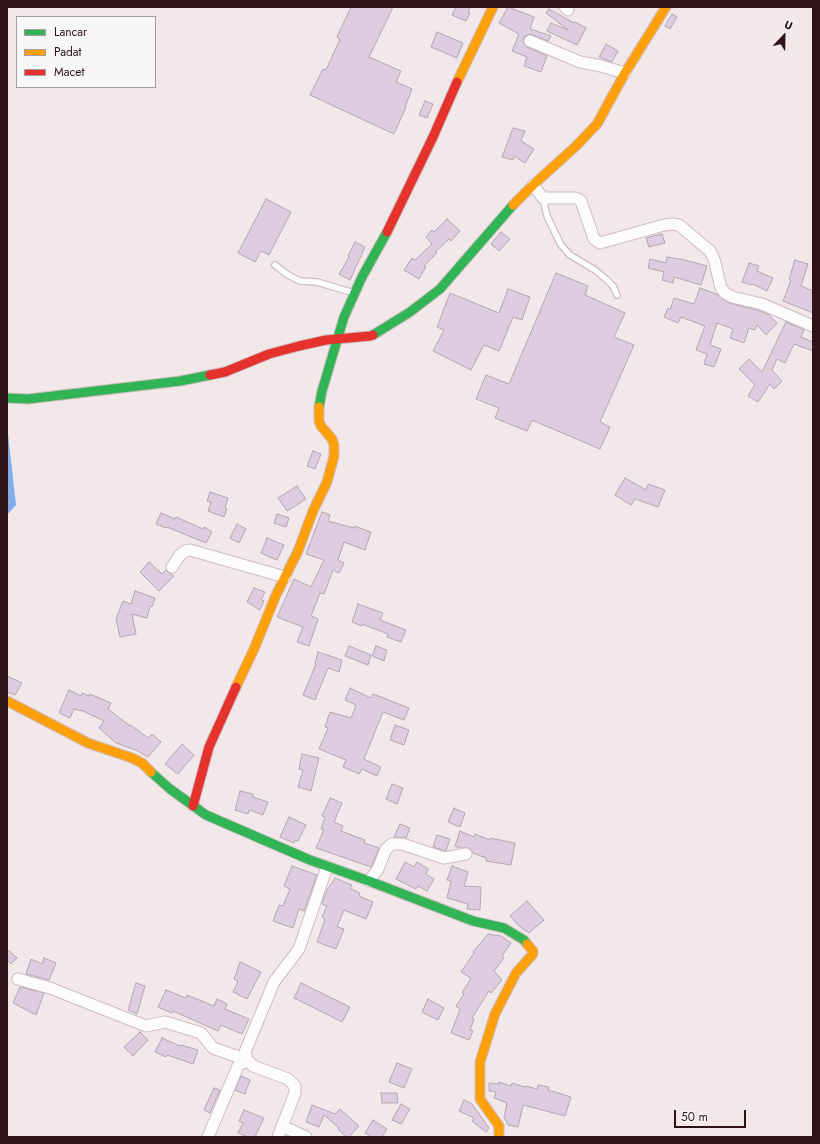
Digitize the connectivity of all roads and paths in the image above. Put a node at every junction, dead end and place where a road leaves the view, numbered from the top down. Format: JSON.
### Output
{"nodes":[{"id":1,"x":493,"y":7,"type":"edge"},
{"id":2,"x":666,"y":7,"type":"edge"},
{"id":3,"x":530,"y":41,"type":"dead end"},
{"id":4,"x":625,"y":73,"type":"junction"},
{"id":5,"x":533,"y":185,"type":"junction"},
{"id":6,"x":543,"y":198,"type":"junction"},
{"id":7,"x":275,"y":265,"type":"dead end"},
{"id":8,"x":354,"y":293,"type":"junction"},
{"id":9,"x":617,"y":295,"type":"dead end"},
{"id":10,"x":813,"y":326,"type":"edge"},
{"id":11,"x":337,"y":339,"type":"junction"},
{"id":12,"x":7,"y":398,"type":"edge"},
{"id":13,"x":172,"y":567,"type":"dead end"},
{"id":14,"x":285,"y":577,"type":"junction"},
{"id":15,"x":7,"y":701,"type":"edge"},
{"id":16,"x":193,"y":806,"type":"junction"},
{"id":17,"x":466,"y":854,"type":"dead end"},
{"id":18,"x":327,"y":867,"type":"junction"},
{"id":19,"x":369,"y":881,"type":"junction"},
{"id":20,"x":18,"y":979,"type":"dead end"},
{"id":21,"x":247,"y":1060,"type":"junction"},
{"id":22,"x":282,"y":1126,"type":"junction"},
{"id":23,"x":208,"y":1137,"type":"edge"},
{"id":24,"x":278,"y":1137,"type":"edge"},
{"id":25,"x":306,"y":1137,"type":"edge"},
{"id":26,"x":499,"y":1137,"type":"edge"}],
"edges":[{"from":1,"to":8,"type":"street"},
{"from":2,"to":4,"type":"street"},
{"from":3,"to":4,"type":"street"},
{"from":4,"to":5,"type":"street"},
{"from":5,"to":6,"type":"street"},
{"from":5,"to":11,"type":"street"},
{"from":6,"to":9,"type":"lane"},
{"from":6,"to":10,"type":"street"},
{"from":7,"to":8,"type":"lane"},
{"from":8,"to":11,"type":"street"},
{"from":11,"to":12,"type":"street"},
{"from":11,"to":14,"type":"street"},
{"from":13,"to":14,"type":"street"},
{"from":14,"to":16,"type":"street"},
{"from":15,"to":16,"type":"street"},
{"from":16,"to":18,"type":"street"},
{"from":17,"to":19,"type":"street"},
{"from":18,"to":19,"type":"street"},
{"from":18,"to":21,"type":"street"},
{"from":19,"to":26,"type":"street"},
{"from":20,"to":21,"type":"street"},
{"from":21,"to":22,"type":"street"},
{"from":21,"to":23,"type":"street"},
{"from":22,"to":24,"type":"street"},
{"from":22,"to":25,"type":"street"}]}
